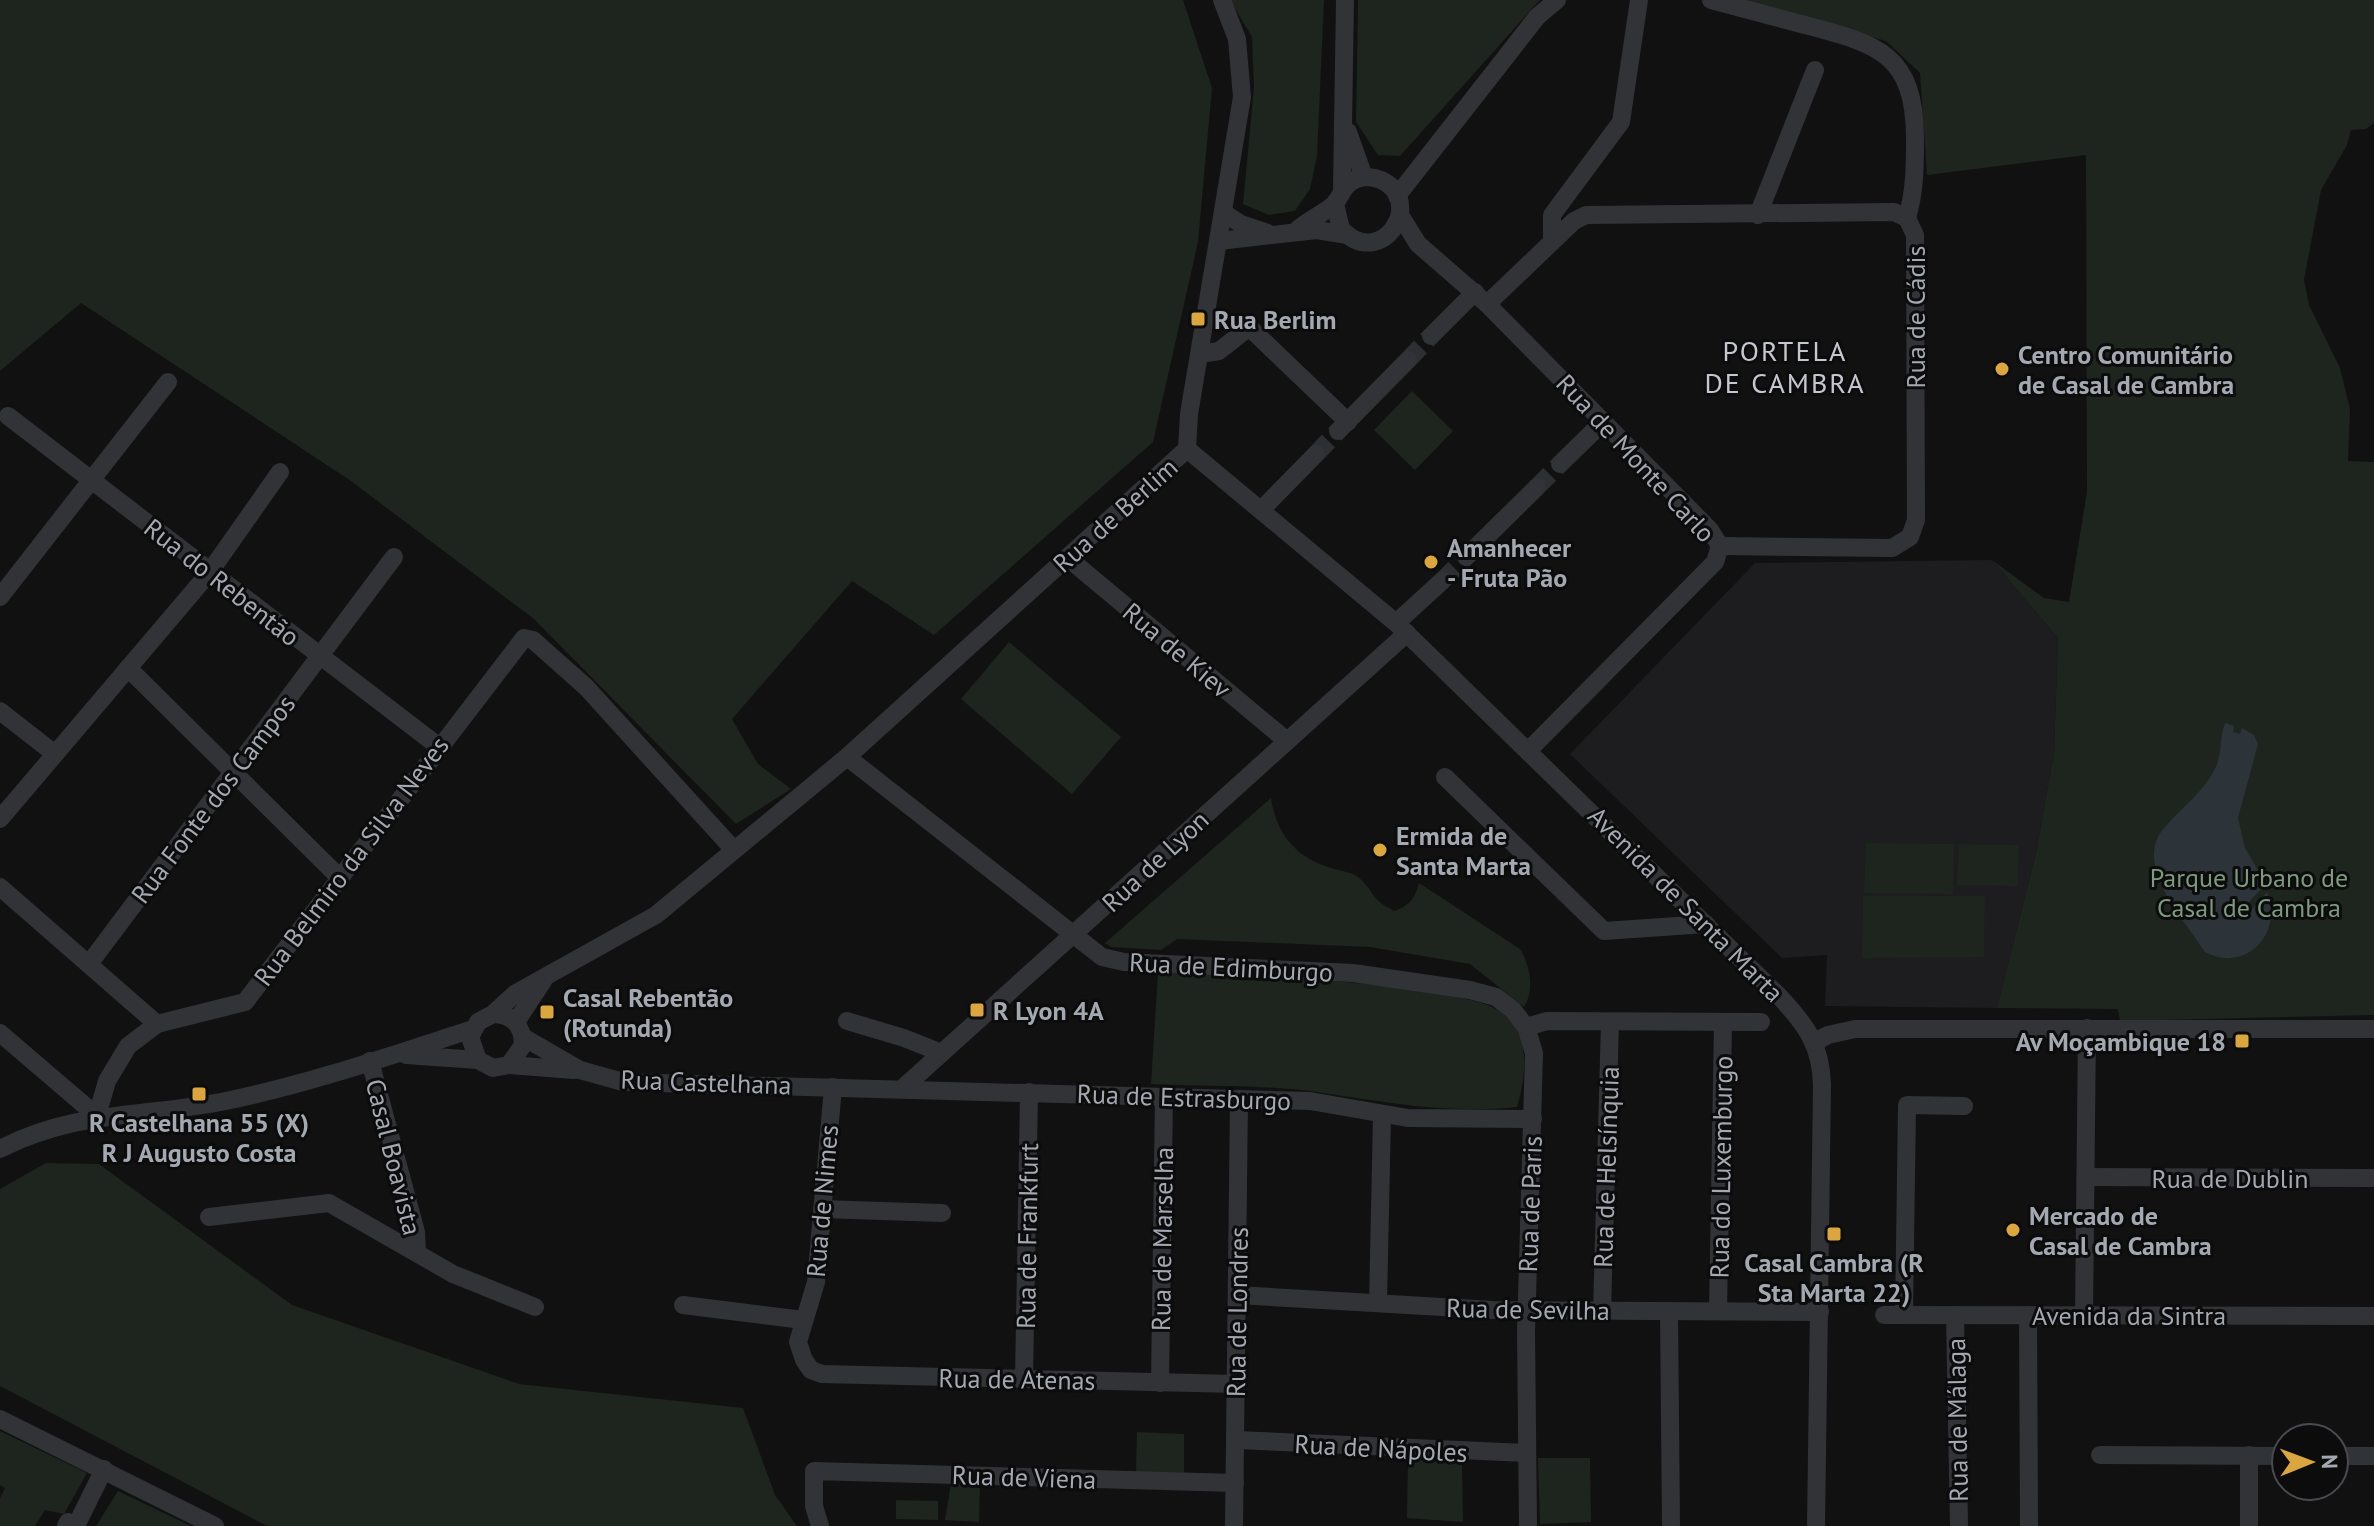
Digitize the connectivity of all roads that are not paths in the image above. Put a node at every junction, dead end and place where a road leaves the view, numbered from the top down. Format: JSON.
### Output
{"nodes":[{"id":1,"x":1222,"y":0,"type":"edge"},
{"id":2,"x":1345,"y":0,"type":"edge"},
{"id":3,"x":1557,"y":0,"type":"edge"},
{"id":4,"x":1639,"y":0,"type":"edge"},
{"id":5,"x":1711,"y":0,"type":"edge"},
{"id":6,"x":1815,"y":70,"type":"dead end"},
{"id":7,"x":1345,"y":122,"type":"junction"},
{"id":8,"x":1364,"y":177,"type":"junction"},
{"id":9,"x":1392,"y":189,"type":"junction"},
{"id":10,"x":1338,"y":197,"type":"junction"},
{"id":11,"x":1224,"y":213,"type":"junction"},
{"id":12,"x":1400,"y":215,"type":"junction"},
{"id":13,"x":1758,"y":215,"type":"junction"},
{"id":14,"x":1907,"y":218,"type":"junction"},
{"id":15,"x":1296,"y":231,"type":"junction"},
{"id":16,"x":1271,"y":233,"type":"junction"},
{"id":17,"x":1347,"y":235,"type":"junction"},
{"id":18,"x":1380,"y":240,"type":"junction"},
{"id":19,"x":1219,"y":241,"type":"junction"},
{"id":20,"x":1552,"y":242,"type":"junction"},
{"id":21,"x":1418,"y":244,"type":"junction"},
{"id":22,"x":1481,"y":298,"type":"junction"},
{"id":23,"x":1431,"y":336,"type":"tunnel mouth"},
{"id":24,"x":1200,"y":354,"type":"junction"},
{"id":25,"x":1408,"y":360,"type":"tunnel mouth"},
{"id":26,"x":168,"y":382,"type":"dead end"},
{"id":27,"x":8,"y":416,"type":"dead end"},
{"id":28,"x":1604,"y":421,"type":"junction"},
{"id":29,"x":1187,"y":449,"type":"junction"},
{"id":30,"x":1316,"y":454,"type":"tunnel mouth"},
{"id":31,"x":1560,"y":464,"type":"tunnel mouth"},
{"id":32,"x":280,"y":472,"type":"dead end"},
{"id":33,"x":91,"y":481,"type":"junction"},
{"id":34,"x":1537,"y":487,"type":"tunnel mouth"},
{"id":35,"x":1261,"y":510,"type":"junction"},
{"id":36,"x":1720,"y":546,"type":"junction"},
{"id":37,"x":394,"y":557,"type":"dead end"},
{"id":38,"x":1466,"y":557,"type":"tunnel mouth"},
{"id":39,"x":1068,"y":558,"type":"junction"},
{"id":40,"x":209,"y":573,"type":"junction"},
{"id":41,"x":1442,"y":581,"type":"tunnel mouth"},
{"id":42,"x":0,"y":597,"type":"edge"},
{"id":43,"x":1401,"y":628,"type":"junction"},
{"id":44,"x":319,"y":656,"type":"junction"},
{"id":45,"x":128,"y":668,"type":"junction"},
{"id":46,"x":0,"y":711,"type":"edge"},
{"id":47,"x":1287,"y":741,"type":"junction"},
{"id":48,"x":438,"y":746,"type":"junction"},
{"id":49,"x":1530,"y":749,"type":"junction"},
{"id":50,"x":55,"y":754,"type":"junction"},
{"id":51,"x":847,"y":757,"type":"junction"},
{"id":52,"x":233,"y":772,"type":"junction"},
{"id":53,"x":1445,"y":777,"type":"dead end"},
{"id":54,"x":0,"y":819,"type":"edge"},
{"id":55,"x":734,"y":850,"type":"junction"},
{"id":56,"x":339,"y":877,"type":"junction"},
{"id":57,"x":0,"y":887,"type":"edge"},
{"id":58,"x":1706,"y":924,"type":"junction"},
{"id":59,"x":1074,"y":937,"type":"junction"},
{"id":60,"x":89,"y":964,"type":"junction"},
{"id":61,"x":544,"y":979,"type":"junction"},
{"id":62,"x":493,"y":1014,"type":"junction"},
{"id":63,"x":847,"y":1021,"type":"dead end"},
{"id":64,"x":1610,"y":1022,"type":"junction"},
{"id":65,"x":1723,"y":1022,"type":"junction"},
{"id":66,"x":1761,"y":1022,"type":"dead end"},
{"id":67,"x":157,"y":1024,"type":"junction"},
{"id":68,"x":1526,"y":1027,"type":"junction"},
{"id":69,"x":2087,"y":1028,"type":"junction"},
{"id":70,"x":473,"y":1029,"type":"junction"},
{"id":71,"x":520,"y":1029,"type":"junction"},
{"id":72,"x":2374,"y":1029,"type":"edge"},
{"id":73,"x":0,"y":1033,"type":"edge"},
{"id":74,"x":1815,"y":1042,"type":"junction"},
{"id":75,"x":942,"y":1053,"type":"junction"},
{"id":76,"x":399,"y":1055,"type":"junction"},
{"id":77,"x":478,"y":1060,"type":"junction"},
{"id":78,"x":370,"y":1061,"type":"junction"},
{"id":79,"x":509,"y":1065,"type":"junction"},
{"id":80,"x":580,"y":1070,"type":"junction"},
{"id":81,"x":833,"y":1087,"type":"junction"},
{"id":82,"x":903,"y":1088,"type":"junction"},
{"id":83,"x":1029,"y":1092,"type":"junction"},
{"id":84,"x":1164,"y":1096,"type":"junction"},
{"id":85,"x":1239,"y":1099,"type":"junction"},
{"id":86,"x":1964,"y":1106,"type":"dead end"},
{"id":87,"x":97,"y":1116,"type":"junction"},
{"id":88,"x":1382,"y":1116,"type":"junction"},
{"id":89,"x":1533,"y":1119,"type":"junction"},
{"id":90,"x":0,"y":1149,"type":"edge"},
{"id":91,"x":2086,"y":1177,"type":"junction"},
{"id":92,"x":2374,"y":1178,"type":"edge"},
{"id":93,"x":822,"y":1209,"type":"junction"},
{"id":94,"x":942,"y":1213,"type":"dead end"},
{"id":95,"x":209,"y":1217,"type":"dead end"},
{"id":96,"x":417,"y":1252,"type":"junction"},
{"id":97,"x":1237,"y":1295,"type":"junction"},
{"id":98,"x":1378,"y":1303,"type":"junction"},
{"id":99,"x":683,"y":1305,"type":"dead end"},
{"id":100,"x":535,"y":1307,"type":"dead end"},
{"id":101,"x":1527,"y":1311,"type":"junction"},
{"id":102,"x":1602,"y":1311,"type":"junction"},
{"id":103,"x":1669,"y":1311,"type":"junction"},
{"id":104,"x":1718,"y":1311,"type":"junction"},
{"id":105,"x":1820,"y":1312,"type":"junction"},
{"id":106,"x":1955,"y":1315,"type":"junction"},
{"id":107,"x":2028,"y":1315,"type":"junction"},
{"id":108,"x":2084,"y":1315,"type":"junction"},
{"id":109,"x":2374,"y":1316,"type":"edge"},
{"id":110,"x":803,"y":1320,"type":"junction"},
{"id":111,"x":804,"y":1360,"type":"joint"},
{"id":112,"x":1024,"y":1379,"type":"junction"},
{"id":113,"x":1160,"y":1383,"type":"junction"},
{"id":114,"x":1236,"y":1384,"type":"junction"},
{"id":115,"x":0,"y":1419,"type":"edge"},
{"id":116,"x":1236,"y":1440,"type":"junction"},
{"id":117,"x":1526,"y":1453,"type":"junction"},
{"id":118,"x":2100,"y":1455,"type":"dead end"},
{"id":119,"x":2249,"y":1455,"type":"junction"},
{"id":120,"x":2270,"y":1456,"type":"edge"},
{"id":121,"x":2350,"y":1456,"type":"edge"},
{"id":122,"x":2374,"y":1456,"type":"edge"},
{"id":123,"x":104,"y":1469,"type":"junction"},
{"id":124,"x":1235,"y":1483,"type":"junction"},
{"id":125,"x":66,"y":1526,"type":"edge"},
{"id":126,"x":215,"y":1526,"type":"edge"},
{"id":127,"x":820,"y":1526,"type":"edge"},
{"id":128,"x":1234,"y":1526,"type":"edge"},
{"id":129,"x":1528,"y":1526,"type":"edge"},
{"id":130,"x":1671,"y":1526,"type":"edge"},
{"id":131,"x":1816,"y":1526,"type":"edge"},
{"id":132,"x":1959,"y":1526,"type":"edge"},
{"id":133,"x":2029,"y":1526,"type":"edge"},
{"id":134,"x":2249,"y":1526,"type":"edge"}],
"edges":[{"from":1,"to":11,"type":"street","name":"Rua de Berlim"},
{"from":2,"to":7,"type":"street"},
{"from":3,"to":9,"type":"street"},
{"from":4,"to":20,"type":"street"},
{"from":5,"to":14,"type":"street"},
{"from":6,"to":13,"type":"street"},
{"from":7,"to":8,"type":"street"},
{"from":7,"to":10,"type":"street"},
{"from":8,"to":9,"type":"street"},
{"from":8,"to":10,"type":"street"},
{"from":9,"to":12,"type":"street","name":"Rua de Monte Carlo"},
{"from":10,"to":15,"type":"street"},
{"from":10,"to":17,"type":"street"},
{"from":11,"to":16,"type":"street"},
{"from":11,"to":19,"type":"street","name":"Rua de Berlim"},
{"from":12,"to":18,"type":"street"},
{"from":12,"to":21,"type":"street","name":"Rua de Monte Carlo"},
{"from":13,"to":14,"type":"street","name":"Rua de Cádis"},
{"from":13,"to":20,"type":"street","name":"Rua de Cádis"},
{"from":14,"to":36,"type":"street","name":"Rua de Cádis"},
{"from":15,"to":16,"type":"street"},
{"from":15,"to":17,"type":"street"},
{"from":16,"to":19,"type":"street"},
{"from":17,"to":18,"type":"street"},
{"from":18,"to":21,"type":"street"},
{"from":19,"to":24,"type":"street","name":"Rua de Berlim"},
{"from":20,"to":22,"type":"street","name":"Rua de Cádis"},
{"from":21,"to":22,"type":"street","name":"Rua de Monte Carlo"},
{"from":22,"to":23,"type":"street","name":"Rua de Cádis"},
{"from":22,"to":28,"type":"street","name":"Rua de Monte Carlo"},
{"from":24,"to":25,"type":"street"},
{"from":24,"to":29,"type":"street","name":"Rua de Berlim"},
{"from":26,"to":33,"type":"street"},
{"from":27,"to":33,"type":"street","name":"Rua do Rebentão"},
{"from":28,"to":31,"type":"street"},
{"from":28,"to":36,"type":"street","name":"Rua de Monte Carlo"},
{"from":29,"to":35,"type":"street","name":"Avenida de Santa Marta"},
{"from":29,"to":39,"type":"street","name":"Rua de Berlim"},
{"from":30,"to":35,"type":"street"},
{"from":32,"to":40,"type":"street"},
{"from":33,"to":40,"type":"street","name":"Rua do Rebentão"},
{"from":33,"to":42,"type":"street"},
{"from":34,"to":38,"type":"street"},
{"from":35,"to":43,"type":"street","name":"Avenida de Santa Marta"},
{"from":36,"to":49,"type":"street","name":"Rua de Monte Carlo"},
{"from":37,"to":44,"type":"street","name":"Rua Fonte dos Campos"},
{"from":39,"to":47,"type":"street","name":"Rua de Kiev"},
{"from":39,"to":51,"type":"street","name":"Rua de Berlim"},
{"from":40,"to":44,"type":"street","name":"Rua do Rebentão"},
{"from":40,"to":45,"type":"street"},
{"from":41,"to":43,"type":"street","name":"Rua de Lyon"},
{"from":43,"to":47,"type":"street","name":"Rua de Lyon"},
{"from":43,"to":49,"type":"street","name":"Avenida de Santa Marta"},
{"from":44,"to":48,"type":"street","name":"Rua do Rebentão"},
{"from":44,"to":52,"type":"street","name":"Rua Fonte dos Campos"},
{"from":45,"to":50,"type":"street"},
{"from":45,"to":52,"type":"street"},
{"from":46,"to":50,"type":"street"},
{"from":47,"to":59,"type":"street","name":"Rua de Lyon"},
{"from":48,"to":55,"type":"street","name":"Rua Belmiro da Silva Neves"},
{"from":48,"to":56,"type":"street","name":"Rua Belmiro da Silva Neves"},
{"from":49,"to":58,"type":"street","name":"Avenida de Santa Marta"},
{"from":50,"to":54,"type":"street"},
{"from":51,"to":55,"type":"street","name":"Rua de Berlim"},
{"from":51,"to":59,"type":"street","name":"Rua de Edimburgo"},
{"from":52,"to":56,"type":"street"},
{"from":52,"to":60,"type":"street","name":"Rua Fonte dos Campos"},
{"from":53,"to":58,"type":"street"},
{"from":55,"to":61,"type":"street","name":"Rua de Berlim"},
{"from":56,"to":67,"type":"street","name":"Rua Belmiro da Silva Neves"},
{"from":57,"to":60,"type":"street"},
{"from":58,"to":74,"type":"street","name":"Avenida de Santa Marta"},
{"from":59,"to":68,"type":"street","name":"Rua de Edimburgo"},
{"from":59,"to":75,"type":"street","name":"Rua de Lyon"},
{"from":60,"to":67,"type":"street"},
{"from":61,"to":62,"type":"street","name":"Rua de Berlim"},
{"from":61,"to":71,"type":"street"},
{"from":62,"to":70,"type":"street"},
{"from":62,"to":71,"type":"street"},
{"from":63,"to":75,"type":"street"},
{"from":64,"to":65,"type":"street","name":"Rua do Luxemburgo"},
{"from":64,"to":68,"type":"street","name":"Rua do Luxemburgo"},
{"from":64,"to":102,"type":"street","name":"Rua de Helsínquia"},
{"from":65,"to":66,"type":"street","name":"Rua do Luxemburgo"},
{"from":65,"to":104,"type":"street","name":"Rua do Luxemburgo"},
{"from":67,"to":87,"type":"street","name":"Rua Belmiro da Silva Neves"},
{"from":68,"to":89,"type":"street","name":"Rua de Paris"},
{"from":69,"to":72,"type":"street"},
{"from":69,"to":74,"type":"street"},
{"from":69,"to":91,"type":"street"},
{"from":70,"to":76,"type":"street"},
{"from":70,"to":77,"type":"street"},
{"from":71,"to":79,"type":"street"},
{"from":71,"to":80,"type":"street","name":"Rua Castelhana"},
{"from":73,"to":87,"type":"street"},
{"from":74,"to":105,"type":"street","name":"Avenida de Santa Marta"},
{"from":75,"to":82,"type":"street","name":"Rua de Lyon"},
{"from":76,"to":77,"type":"street"},
{"from":76,"to":78,"type":"street"},
{"from":77,"to":79,"type":"street"},
{"from":78,"to":87,"type":"street"},
{"from":78,"to":96,"type":"street","name":"Casal Boavista"},
{"from":79,"to":80,"type":"street","name":"Rua Castelhana"},
{"from":80,"to":81,"type":"street","name":"Rua Castelhana"},
{"from":81,"to":82,"type":"street","name":"Rua de Estrasburgo"},
{"from":81,"to":93,"type":"street","name":"Rua de Nimes"},
{"from":82,"to":83,"type":"street","name":"Rua de Estrasburgo"},
{"from":83,"to":84,"type":"street","name":"Rua de Estrasburgo"},
{"from":83,"to":112,"type":"street","name":"Rua de Frankfurt"},
{"from":84,"to":85,"type":"street","name":"Rua de Estrasburgo"},
{"from":84,"to":113,"type":"street","name":"Rua de Marselha"},
{"from":85,"to":88,"type":"street","name":"Rua de Estrasburgo"},
{"from":85,"to":97,"type":"street","name":"Rua de Londres"},
{"from":86,"to":106,"type":"street","name":"Avenida da Sintra"},
{"from":87,"to":90,"type":"street"},
{"from":88,"to":89,"type":"street","name":"Rua de Estrasburgo"},
{"from":88,"to":98,"type":"street"},
{"from":89,"to":101,"type":"street","name":"Rua de Paris"},
{"from":91,"to":92,"type":"street","name":"Rua de Dublin"},
{"from":91,"to":108,"type":"street"},
{"from":93,"to":94,"type":"street"},
{"from":93,"to":110,"type":"street","name":"Rua de Nimes"},
{"from":95,"to":96,"type":"street","name":"Casal Boavista"},
{"from":96,"to":100,"type":"street","name":"Casal Boavista"},
{"from":97,"to":98,"type":"street","name":"Rua de Sevilha"},
{"from":97,"to":114,"type":"street","name":"Rua de Londres"},
{"from":98,"to":101,"type":"street","name":"Rua de Sevilha"},
{"from":99,"to":110,"type":"street"},
{"from":101,"to":102,"type":"street","name":"Rua de Sevilha"},
{"from":101,"to":117,"type":"street","name":"Rua de Paris"},
{"from":102,"to":103,"type":"street","name":"Rua de Sevilha"},
{"from":103,"to":104,"type":"street","name":"Rua de Sevilha"},
{"from":103,"to":130,"type":"street"},
{"from":104,"to":105,"type":"street","name":"Rua de Sevilha"},
{"from":105,"to":131,"type":"street","name":"Avenida de Santa Marta"},
{"from":106,"to":107,"type":"street","name":"Avenida da Sintra"},
{"from":106,"to":132,"type":"street","name":"Rua de Málaga"},
{"from":107,"to":108,"type":"street","name":"Avenida da Sintra"},
{"from":107,"to":133,"type":"street"},
{"from":108,"to":109,"type":"street","name":"Avenida da Sintra"},
{"from":110,"to":111,"type":"street","name":"Rua de Nimes"},
{"from":111,"to":112,"type":"street","name":"Rua de Atenas"},
{"from":112,"to":113,"type":"street","name":"Rua de Atenas"},
{"from":113,"to":114,"type":"street","name":"Rua de Atenas"},
{"from":114,"to":116,"type":"street","name":"Rua de Londres"},
{"from":115,"to":123,"type":"street"},
{"from":116,"to":117,"type":"street","name":"Rua de Nápoles"},
{"from":116,"to":124,"type":"street","name":"Rua de Londres"},
{"from":117,"to":129,"type":"street","name":"Rua de Paris"},
{"from":118,"to":119,"type":"street"},
{"from":119,"to":120,"type":"street"},
{"from":119,"to":134,"type":"street"},
{"from":121,"to":122,"type":"street"},
{"from":123,"to":125,"type":"street"},
{"from":123,"to":126,"type":"street"},
{"from":124,"to":127,"type":"street","name":"Rua de Viena"},
{"from":124,"to":128,"type":"street","name":"Rua de Londres"}]}
